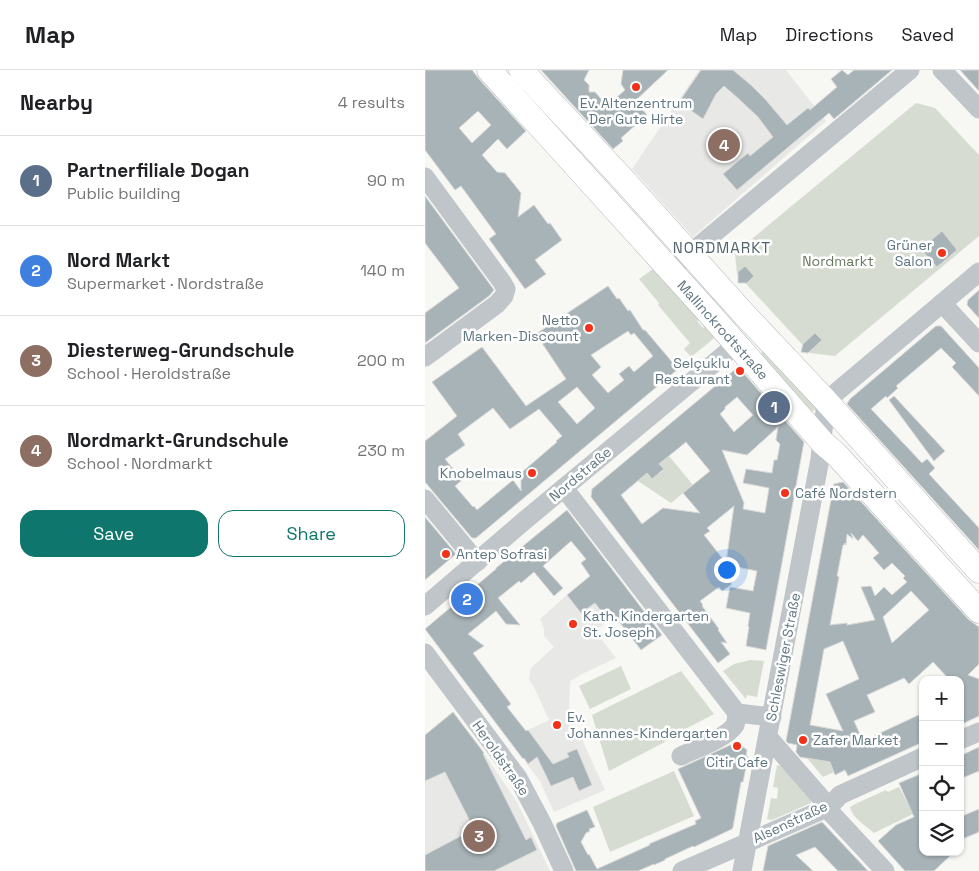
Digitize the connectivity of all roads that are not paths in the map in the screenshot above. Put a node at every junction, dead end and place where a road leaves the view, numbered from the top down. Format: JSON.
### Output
{"nodes":[{"id":1,"x":489,"y":70,"type":"edge"},
{"id":2,"x":521,"y":70,"type":"edge"},
{"id":3,"x":909,"y":70,"type":"edge"},
{"id":4,"x":943,"y":70,"type":"edge"},
{"id":5,"x":979,"y":109,"type":"edge"},
{"id":6,"x":425,"y":177,"type":"edge"},
{"id":7,"x":689,"y":253,"type":"junction"},
{"id":8,"x":670,"y":270,"type":"junction"},
{"id":9,"x":979,"y":272,"type":"edge"},
{"id":10,"x":942,"y":303,"type":"junction"},
{"id":11,"x":979,"y":343,"type":"edge"},
{"id":12,"x":737,"y":344,"type":"junction"},
{"id":13,"x":425,"y":357,"type":"edge"},
{"id":14,"x":826,"y":401,"type":"junction"},
{"id":15,"x":823,"y":442,"type":"junction"},
{"id":16,"x":564,"y":488,"type":"junction"},
{"id":17,"x":425,"y":499,"type":"edge"},
{"id":18,"x":477,"y":562,"type":"junction"},
{"id":19,"x":979,"y":571,"type":"edge"},
{"id":20,"x":425,"y":606,"type":"edge"},
{"id":21,"x":979,"y":610,"type":"edge"},
{"id":22,"x":425,"y":654,"type":"edge"},
{"id":23,"x":737,"y":713,"type":"junction"},
{"id":24,"x":772,"y":717,"type":"junction"},
{"id":25,"x":979,"y":732,"type":"edge"},
{"id":26,"x":768,"y":737,"type":"junction"},
{"id":27,"x":964,"y":738,"type":"edge"},
{"id":28,"x":681,"y":756,"type":"dead end"},
{"id":29,"x":919,"y":759,"type":"edge"},
{"id":30,"x":829,"y":807,"type":"junction"},
{"id":31,"x":747,"y":842,"type":"junction"},
{"id":32,"x":564,"y":871,"type":"edge"},
{"id":33,"x":682,"y":871,"type":"edge"},
{"id":34,"x":742,"y":871,"type":"edge"},
{"id":35,"x":885,"y":871,"type":"edge"}],
"edges":[{"from":1,"to":8,"type":"main road","name":"Mallinckrodtstraße"},
{"from":2,"to":7,"type":"main road","name":"Mallinckrodtstraße"},
{"from":3,"to":7,"type":"street"},
{"from":4,"to":5,"type":"street"},
{"from":6,"to":13,"type":"street"},
{"from":7,"to":8,"type":"street"},
{"from":7,"to":14,"type":"main road","name":"Mallinckrodtstraße"},
{"from":8,"to":12,"type":"main road","name":"Mallinckrodtstraße"},
{"from":9,"to":10,"type":"street"},
{"from":10,"to":11,"type":"street"},
{"from":10,"to":14,"type":"street"},
{"from":12,"to":15,"type":"main road","name":"Mallinckrodtstraße"},
{"from":12,"to":16,"type":"street","name":"Nordstraße"},
{"from":14,"to":15,"type":"street"},
{"from":14,"to":19,"type":"main road","name":"Mallinckrodtstraße"},
{"from":15,"to":21,"type":"main road","name":"Mallinckrodtstraße"},
{"from":15,"to":24,"type":"street","name":"Schleswiger Straße"},
{"from":16,"to":18,"type":"street","name":"Nordstraße"},
{"from":16,"to":23,"type":"street"},
{"from":17,"to":18,"type":"street"},
{"from":18,"to":20,"type":"street","name":"Nordstraße"},
{"from":22,"to":32,"type":"street","name":"Heroldstraße"},
{"from":23,"to":24,"type":"street"},
{"from":23,"to":28,"type":"street"},
{"from":24,"to":26,"type":"street","name":"Schleswiger Straße"},
{"from":25,"to":27,"type":"street"},
{"from":26,"to":30,"type":"street"},
{"from":26,"to":31,"type":"street","name":"Schleswiger Straße"},
{"from":29,"to":30,"type":"street","name":"Alsenstraße"},
{"from":30,"to":31,"type":"street","name":"Alsenstraße"},
{"from":30,"to":35,"type":"street"},
{"from":31,"to":33,"type":"street","name":"Alsenstraße"},
{"from":31,"to":34,"type":"street","name":"Schleswiger Straße"}]}
